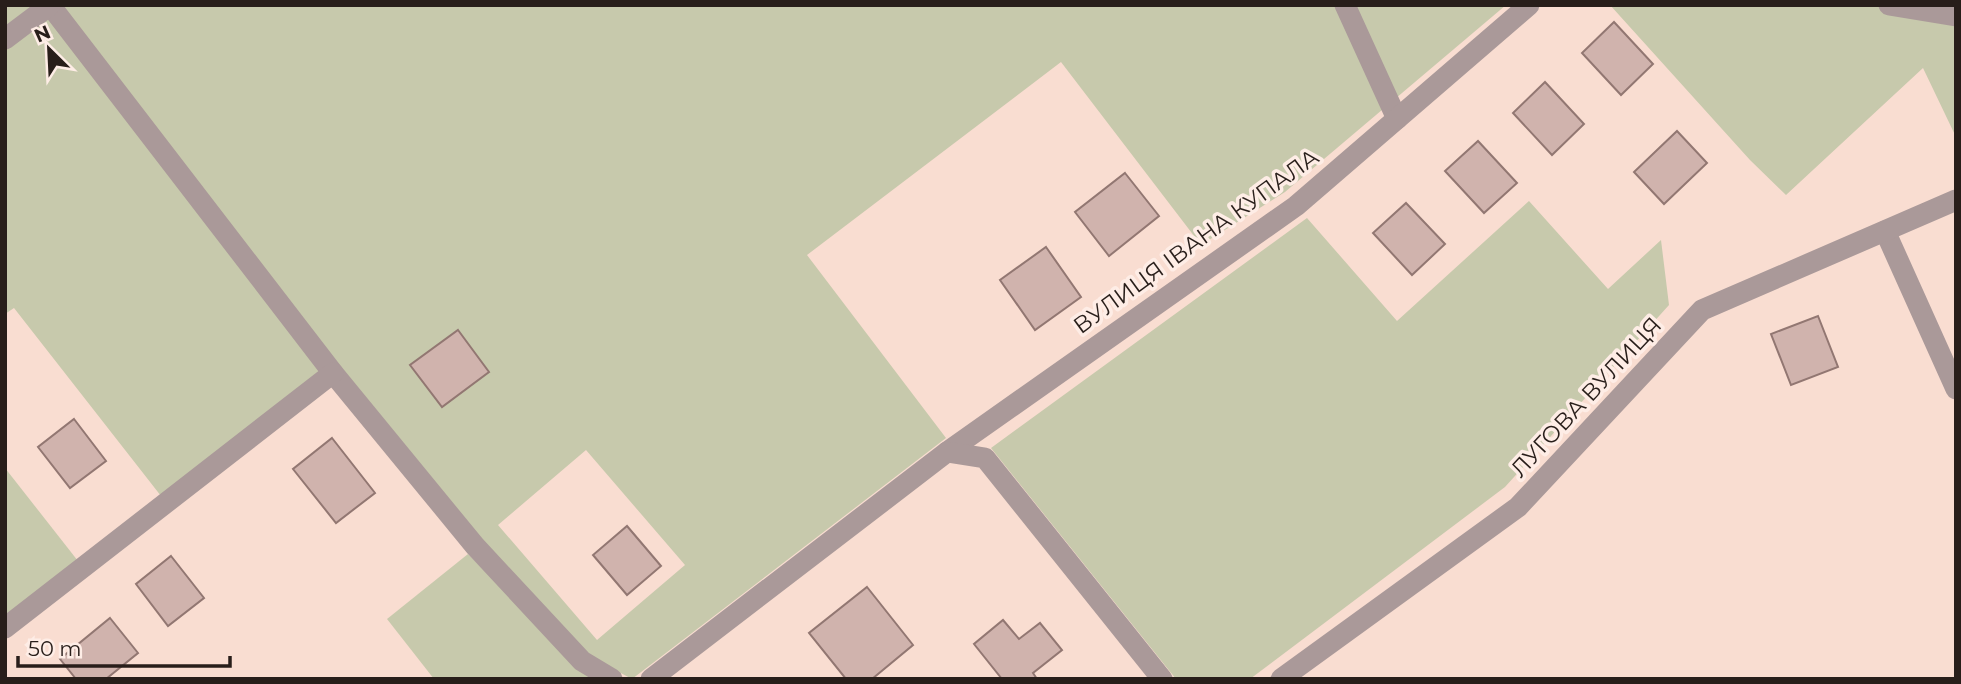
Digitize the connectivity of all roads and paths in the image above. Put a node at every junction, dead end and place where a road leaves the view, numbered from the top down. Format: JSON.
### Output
{"nodes":[{"id":1,"x":50,"y":5,"type":"edge"},
{"id":2,"x":1345,"y":5,"type":"edge"},
{"id":3,"x":1529,"y":5,"type":"edge"},
{"id":4,"x":1889,"y":5,"type":"edge"},
{"id":5,"x":1956,"y":16,"type":"edge"},
{"id":6,"x":5,"y":39,"type":"edge"},
{"id":7,"x":1397,"y":119,"type":"junction"},
{"id":8,"x":1956,"y":200,"type":"edge"},
{"id":9,"x":1885,"y":231,"type":"junction"},
{"id":10,"x":333,"y":373,"type":"junction"},
{"id":11,"x":1956,"y":389,"type":"edge"},
{"id":12,"x":947,"y":452,"type":"junction"},
{"id":13,"x":5,"y":628,"type":"edge"},
{"id":14,"x":612,"y":679,"type":"edge"},
{"id":15,"x":651,"y":679,"type":"edge"},
{"id":16,"x":1162,"y":679,"type":"edge"},
{"id":17,"x":1281,"y":679,"type":"edge"}],
"edges":[{"from":1,"to":6,"type":"street"},
{"from":1,"to":10,"type":"street"},
{"from":2,"to":7,"type":"street"},
{"from":3,"to":7,"type":"street","name":"ВУЛИЦЯ ІВАНА КУПАЛА"},
{"from":4,"to":5,"type":"street"},
{"from":7,"to":12,"type":"street","name":"ВУЛИЦЯ ІВАНА КУПАЛА"},
{"from":8,"to":9,"type":"street","name":"ЛУГОВА ВУЛИЦЯ"},
{"from":9,"to":11,"type":"street"},
{"from":9,"to":17,"type":"street","name":"ЛУГОВА ВУЛИЦЯ"},
{"from":10,"to":13,"type":"street"},
{"from":10,"to":14,"type":"street"},
{"from":12,"to":15,"type":"street","name":"ВУЛИЦЯ ІВАНА КУПАЛА"},
{"from":12,"to":16,"type":"street"}]}
